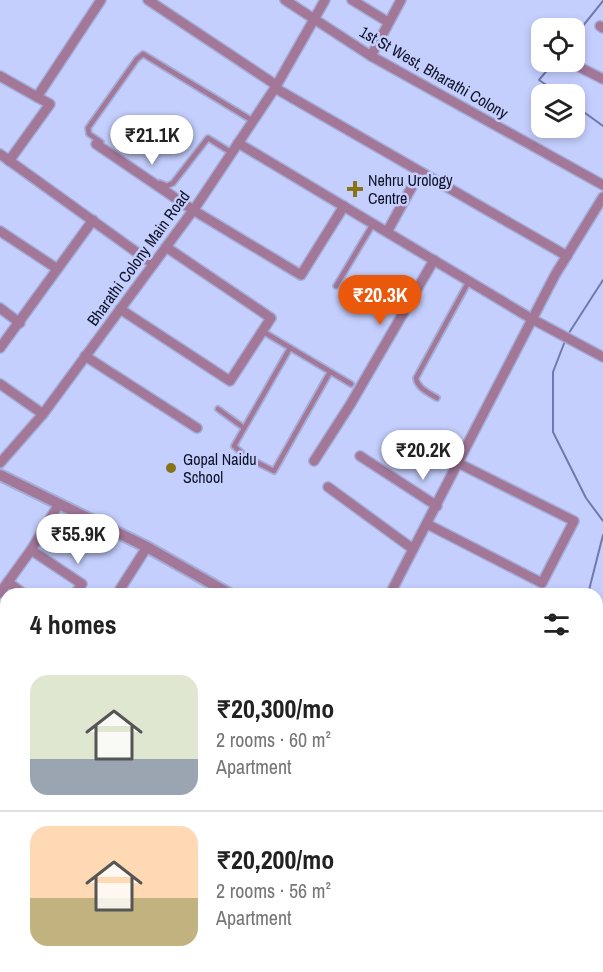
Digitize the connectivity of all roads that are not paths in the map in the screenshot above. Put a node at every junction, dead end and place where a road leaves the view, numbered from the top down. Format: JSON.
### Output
{"nodes":[{"id":1,"x":101,"y":0,"type":"edge"},
{"id":2,"x":147,"y":0,"type":"edge"},
{"id":3,"x":285,"y":0,"type":"edge"},
{"id":4,"x":325,"y":0,"type":"edge"},
{"id":5,"x":352,"y":0,"type":"edge"},
{"id":6,"x":401,"y":0,"type":"edge"},
{"id":7,"x":314,"y":18,"type":"junction"},
{"id":8,"x":388,"y":22,"type":"junction"},
{"id":9,"x":371,"y":56,"type":"junction"},
{"id":10,"x":585,"y":69,"type":"edge"},
{"id":11,"x":0,"y":76,"type":"edge"},
{"id":12,"x":603,"y":79,"type":"edge"},
{"id":13,"x":276,"y":87,"type":"junction"},
{"id":14,"x":37,"y":97,"type":"junction"},
{"id":15,"x":253,"y":121,"type":"junction"},
{"id":16,"x":238,"y":143,"type":"junction"},
{"id":17,"x":96,"y":144,"type":"dead end"},
{"id":18,"x":232,"y":153,"type":"junction"},
{"id":19,"x":0,"y":154,"type":"edge"},
{"id":20,"x":9,"y":161,"type":"junction"},
{"id":21,"x":420,"y":171,"type":"junction"},
{"id":22,"x":603,"y":185,"type":"edge"},
{"id":23,"x":603,"y":197,"type":"edge"},
{"id":24,"x":344,"y":206,"type":"junction"},
{"id":25,"x":193,"y":210,"type":"junction"},
{"id":26,"x":93,"y":220,"type":"junction"},
{"id":27,"x":373,"y":224,"type":"junction"},
{"id":28,"x":0,"y":231,"type":"edge"},
{"id":29,"x":387,"y":232,"type":"junction"},
{"id":30,"x":166,"y":247,"type":"junction"},
{"id":31,"x":567,"y":256,"type":"junction"},
{"id":32,"x":434,"y":260,"type":"junction"},
{"id":33,"x":153,"y":264,"type":"junction"},
{"id":34,"x":57,"y":268,"type":"junction"},
{"id":35,"x":470,"y":282,"type":"junction"},
{"id":36,"x":336,"y":286,"type":"dead end"},
{"id":37,"x":0,"y":308,"type":"edge"},
{"id":38,"x":120,"y":309,"type":"junction"},
{"id":39,"x":532,"y":319,"type":"junction"},
{"id":40,"x":20,"y":322,"type":"junction"},
{"id":41,"x":262,"y":331,"type":"junction"},
{"id":42,"x":0,"y":348,"type":"edge"},
{"id":43,"x":290,"y":348,"type":"junction"},
{"id":44,"x":85,"y":356,"type":"junction"},
{"id":45,"x":603,"y":357,"type":"edge"},
{"id":46,"x":330,"y":372,"type":"junction"},
{"id":47,"x":0,"y":384,"type":"edge"},
{"id":48,"x":351,"y":384,"type":"dead end"},
{"id":49,"x":437,"y":398,"type":"dead end"},
{"id":50,"x":218,"y":409,"type":"dead end"},
{"id":51,"x":43,"y":414,"type":"junction"},
{"id":52,"x":197,"y":428,"type":"dead end"},
{"id":53,"x":244,"y":428,"type":"junction"},
{"id":54,"x":360,"y":456,"type":"dead end"},
{"id":55,"x":314,"y":461,"type":"dead end"},
{"id":56,"x":0,"y":463,"type":"edge"},
{"id":57,"x":458,"y":463,"type":"junction"},
{"id":58,"x":0,"y":475,"type":"edge"},
{"id":59,"x":328,"y":487,"type":"dead end"},
{"id":60,"x":59,"y":504,"type":"junction"},
{"id":61,"x":436,"y":506,"type":"junction"},
{"id":62,"x":427,"y":524,"type":"junction"},
{"id":63,"x":147,"y":547,"type":"junction"},
{"id":64,"x":413,"y":549,"type":"junction"},
{"id":65,"x":31,"y":550,"type":"junction"},
{"id":66,"x":8,"y":582,"type":"junction"},
{"id":67,"x":4,"y":588,"type":"edge"},
{"id":68,"x":16,"y":588,"type":"edge"},
{"id":69,"x":79,"y":588,"type":"edge"},
{"id":70,"x":121,"y":588,"type":"edge"},
{"id":71,"x":219,"y":588,"type":"edge"},
{"id":72,"x":393,"y":588,"type":"edge"}],
"edges":[{"from":1,"to":14,"type":"street"},
{"from":2,"to":13,"type":"street"},
{"from":3,"to":7,"type":"street","name":"1st St West, Bharathi Colony"},
{"from":4,"to":7,"type":"street","name":"Bharathi Colony Main Road"},
{"from":5,"to":8,"type":"street"},
{"from":6,"to":8,"type":"street"},
{"from":7,"to":9,"type":"street","name":"1st St West, Bharathi Colony"},
{"from":7,"to":13,"type":"street","name":"Bharathi Colony Main Road"},
{"from":8,"to":9,"type":"street"},
{"from":9,"to":22,"type":"street","name":"1st St West, Bharathi Colony"},
{"from":10,"to":12,"type":"street"},
{"from":11,"to":14,"type":"street"},
{"from":13,"to":15,"type":"street","name":"Bharathi Colony Main Road"},
{"from":13,"to":21,"type":"street"},
{"from":14,"to":20,"type":"street"},
{"from":15,"to":16,"type":"street","name":"Bharathi Colony Main Road"},
{"from":15,"to":18,"type":"lane"},
{"from":16,"to":18,"type":"street","name":"Bharathi Colony Main Road"},
{"from":16,"to":24,"type":"street"},
{"from":17,"to":25,"type":"street"},
{"from":18,"to":25,"type":"street","name":"Bharathi Colony Main Road"},
{"from":19,"to":20,"type":"street"},
{"from":20,"to":26,"type":"street"},
{"from":21,"to":29,"type":"street"},
{"from":21,"to":31,"type":"street"},
{"from":23,"to":31,"type":"street"},
{"from":24,"to":25,"type":"street"},
{"from":24,"to":27,"type":"street"},
{"from":25,"to":30,"type":"street","name":"Bharathi Colony Main Road"},
{"from":26,"to":33,"type":"street"},
{"from":26,"to":34,"type":"street"},
{"from":27,"to":29,"type":"street"},
{"from":27,"to":36,"type":"lane"},
{"from":28,"to":34,"type":"street"},
{"from":29,"to":32,"type":"street"},
{"from":30,"to":33,"type":"street","name":"Bharathi Colony Main Road"},
{"from":30,"to":41,"type":"street"},
{"from":31,"to":39,"type":"street"},
{"from":32,"to":35,"type":"street"},
{"from":32,"to":55,"type":"street"},
{"from":33,"to":38,"type":"street","name":"Bharathi Colony Main Road"},
{"from":34,"to":40,"type":"street"},
{"from":35,"to":39,"type":"street"},
{"from":35,"to":49,"type":"lane"},
{"from":37,"to":40,"type":"street"},
{"from":38,"to":41,"type":"street"},
{"from":38,"to":44,"type":"street","name":"Bharathi Colony Main Road"},
{"from":39,"to":45,"type":"street"},
{"from":39,"to":57,"type":"street"},
{"from":40,"to":42,"type":"street"},
{"from":41,"to":43,"type":"lane"},
{"from":43,"to":46,"type":"lane"},
{"from":43,"to":53,"type":"lane"},
{"from":44,"to":51,"type":"street","name":"Bharathi Colony Main Road"},
{"from":44,"to":52,"type":"street"},
{"from":46,"to":48,"type":"lane"},
{"from":46,"to":53,"type":"lane"},
{"from":47,"to":51,"type":"street"},
{"from":50,"to":53,"type":"lane"},
{"from":51,"to":56,"type":"street","name":"Bharathi Colony Main Road"},
{"from":54,"to":61,"type":"street"},
{"from":57,"to":61,"type":"street"},
{"from":57,"to":62,"type":"street"},
{"from":58,"to":60,"type":"street"},
{"from":59,"to":64,"type":"street"},
{"from":60,"to":63,"type":"street"},
{"from":60,"to":65,"type":"street"},
{"from":61,"to":62,"type":"street"},
{"from":62,"to":64,"type":"street"},
{"from":63,"to":70,"type":"street"},
{"from":63,"to":71,"type":"street"},
{"from":64,"to":72,"type":"street"},
{"from":65,"to":66,"type":"street"},
{"from":65,"to":69,"type":"street"},
{"from":66,"to":67,"type":"street"},
{"from":66,"to":68,"type":"street"}]}
